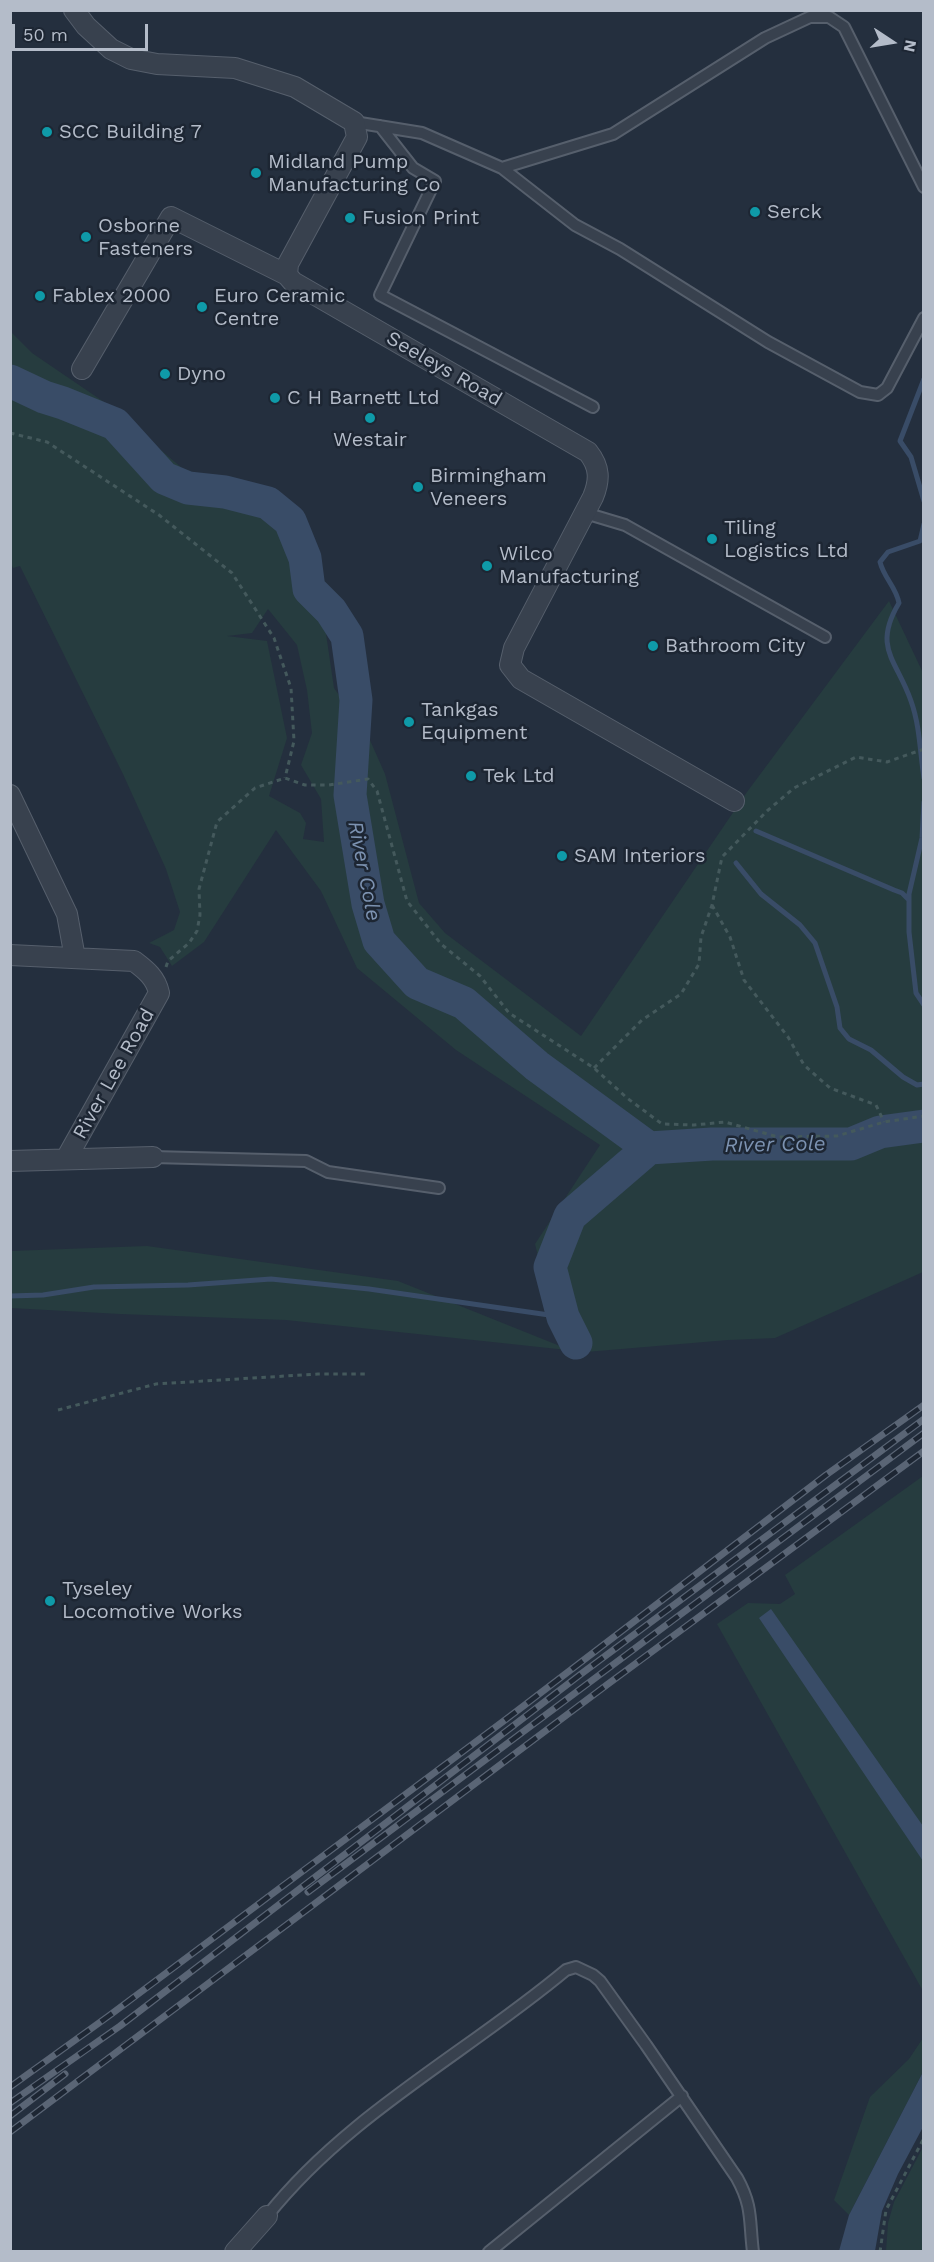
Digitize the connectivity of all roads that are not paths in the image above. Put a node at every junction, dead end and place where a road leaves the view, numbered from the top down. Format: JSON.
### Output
{"nodes":[{"id":1,"x":74,"y":10,"type":"edge"},
{"id":2,"x":354,"y":122,"type":"junction"},
{"id":3,"x":380,"y":126,"type":"junction"},
{"id":4,"x":502,"y":168,"type":"junction"},
{"id":5,"x":924,"y":188,"type":"edge"},
{"id":6,"x":287,"y":275,"type":"junction"},
{"id":7,"x":924,"y":318,"type":"edge"},
{"id":8,"x":82,"y":369,"type":"dead end"},
{"id":9,"x":593,"y":407,"type":"dead end"},
{"id":10,"x":585,"y":513,"type":"junction"},
{"id":11,"x":825,"y":637,"type":"dead end"},
{"id":12,"x":10,"y":795,"type":"edge"},
{"id":13,"x":734,"y":801,"type":"dead end"},
{"id":14,"x":10,"y":956,"type":"edge"},
{"id":15,"x":75,"y":958,"type":"junction"},
{"id":16,"x":153,"y":1157,"type":"joint"},
{"id":17,"x":66,"y":1159,"type":"junction"},
{"id":18,"x":10,"y":1161,"type":"edge"},
{"id":19,"x":439,"y":1188,"type":"dead end"},
{"id":20,"x":682,"y":2096,"type":"junction"},
{"id":21,"x":267,"y":2216,"type":"joint"},
{"id":22,"x":235,"y":2252,"type":"edge"},
{"id":23,"x":489,"y":2252,"type":"edge"},
{"id":24,"x":753,"y":2252,"type":"edge"}],
"edges":[{"from":1,"to":2,"type":"street"},
{"from":2,"to":3,"type":"lane"},
{"from":2,"to":6,"type":"street"},
{"from":3,"to":4,"type":"lane"},
{"from":3,"to":9,"type":"lane"},
{"from":4,"to":5,"type":"lane"},
{"from":4,"to":7,"type":"lane"},
{"from":6,"to":8,"type":"street","name":"Seeleys Road"},
{"from":6,"to":10,"type":"street","name":"Seeleys Road"},
{"from":10,"to":11,"type":"lane"},
{"from":10,"to":13,"type":"street","name":"Seeleys Road"},
{"from":12,"to":15,"type":"street"},
{"from":14,"to":15,"type":"street"},
{"from":15,"to":17,"type":"street","name":"River Lee Road"},
{"from":16,"to":17,"type":"street"},
{"from":16,"to":19,"type":"lane"},
{"from":17,"to":18,"type":"street"},
{"from":20,"to":21,"type":"lane"},
{"from":20,"to":23,"type":"lane"},
{"from":20,"to":24,"type":"lane"},
{"from":21,"to":22,"type":"street"}]}
